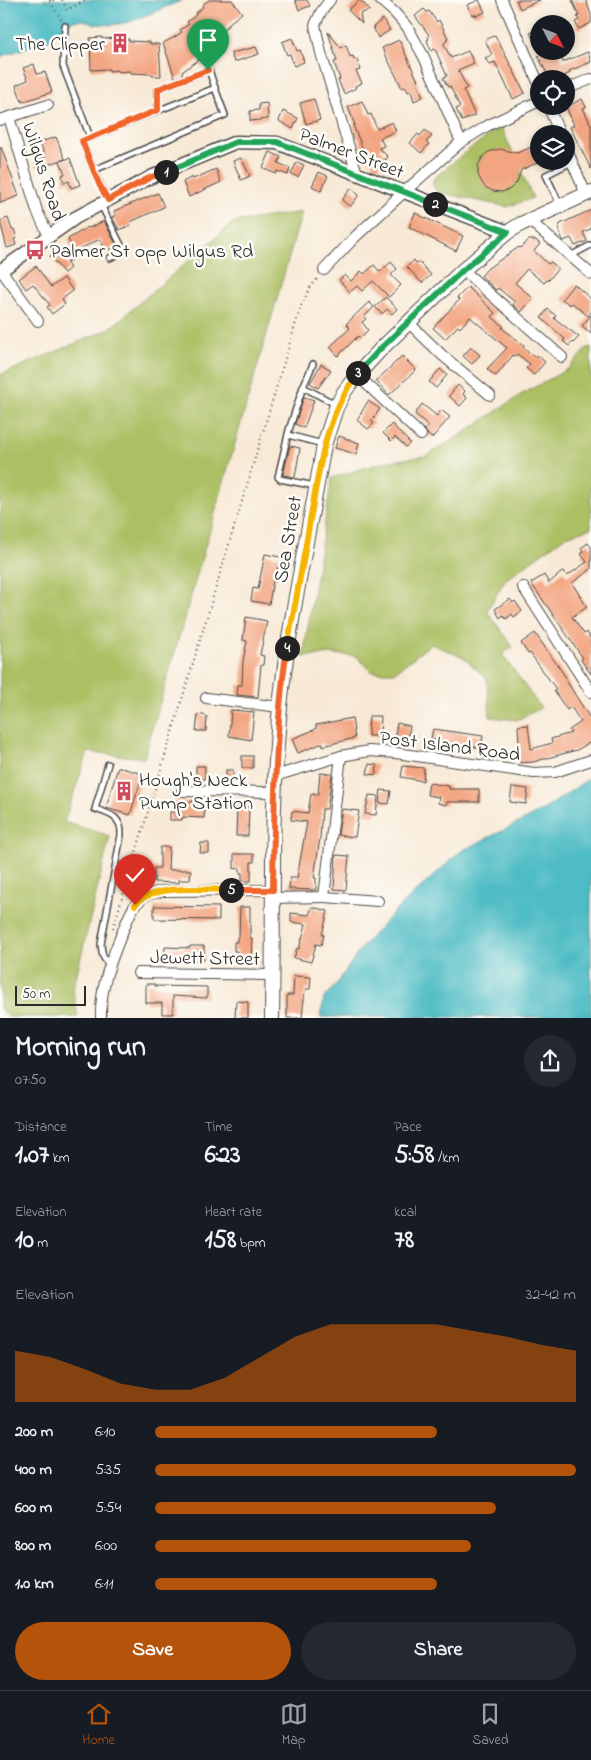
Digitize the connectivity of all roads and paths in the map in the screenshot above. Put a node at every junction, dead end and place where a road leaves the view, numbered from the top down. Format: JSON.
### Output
{"nodes":[{"id":1,"x":54,"y":0,"type":"edge"},
{"id":2,"x":62,"y":0,"type":"edge"},
{"id":3,"x":86,"y":0,"type":"edge"},
{"id":4,"x":330,"y":0,"type":"edge"},
{"id":5,"x":380,"y":0,"type":"edge"},
{"id":6,"x":502,"y":0,"type":"edge"},
{"id":7,"x":50,"y":1,"type":"edge"},
{"id":8,"x":65,"y":26,"type":"joint"},
{"id":9,"x":533,"y":70,"type":"edge"},
{"id":10,"x":591,"y":79,"type":"edge"},
{"id":11,"x":575,"y":85,"type":"edge"},
{"id":12,"x":215,"y":88,"type":"junction"},
{"id":13,"x":48,"y":105,"type":"dead end"},
{"id":14,"x":530,"y":105,"type":"edge"},
{"id":15,"x":158,"y":110,"type":"junction"},
{"id":16,"x":4,"y":119,"type":"edge"},
{"id":17,"x":90,"y":137,"type":"junction"},
{"id":18,"x":461,"y":142,"type":"junction"},
{"id":19,"x":575,"y":168,"type":"edge"},
{"id":20,"x":94,"y":170,"type":"junction"},
{"id":21,"x":556,"y":170,"type":"edge"},
{"id":22,"x":357,"y":174,"type":"junction"},
{"id":23,"x":404,"y":192,"type":"junction"},
{"id":24,"x":588,"y":193,"type":"edge"},
{"id":25,"x":104,"y":202,"type":"junction"},
{"id":26,"x":560,"y":205,"type":"junction"},
{"id":27,"x":529,"y":220,"type":"junction"},
{"id":28,"x":508,"y":232,"type":"junction"},
{"id":29,"x":48,"y":236,"type":"junction"},
{"id":30,"x":591,"y":245,"type":"edge"},
{"id":31,"x":570,"y":256,"type":"junction"},
{"id":32,"x":110,"y":258,"type":"dead end"},
{"id":33,"x":324,"y":270,"type":"joint"},
{"id":34,"x":463,"y":270,"type":"junction"},
{"id":35,"x":1,"y":271,"type":"edge"},
{"id":36,"x":591,"y":274,"type":"edge"},
{"id":37,"x":38,"y":321,"type":"dead end"},
{"id":38,"x":408,"y":323,"type":"junction"},
{"id":39,"x":562,"y":357,"type":"dead end"},
{"id":40,"x":314,"y":364,"type":"dead end"},
{"id":41,"x":357,"y":375,"type":"junction"},
{"id":42,"x":303,"y":387,"type":"junction"},
{"id":43,"x":490,"y":395,"type":"dead end"},
{"id":44,"x":338,"y":405,"type":"junction"},
{"id":45,"x":288,"y":435,"type":"junction"},
{"id":46,"x":421,"y":435,"type":"dead end"},
{"id":47,"x":324,"y":444,"type":"junction"},
{"id":48,"x":316,"y":486,"type":"junction"},
{"id":49,"x":523,"y":587,"type":"dead end"},
{"id":50,"x":591,"y":692,"type":"edge"},
{"id":51,"x":206,"y":698,"type":"dead end"},
{"id":52,"x":280,"y":707,"type":"junction"},
{"id":53,"x":341,"y":756,"type":"junction"},
{"id":54,"x":591,"y":760,"type":"edge"},
{"id":55,"x":108,"y":764,"type":"dead end"},
{"id":56,"x":275,"y":776,"type":"junction"},
{"id":57,"x":182,"y":791,"type":"dead end"},
{"id":58,"x":275,"y":792,"type":"junction"},
{"id":59,"x":273,"y":894,"type":"junction"},
{"id":60,"x":324,"y":897,"type":"junction"},
{"id":61,"x":378,"y":901,"type":"dead end"},
{"id":62,"x":111,"y":932,"type":"dead end"},
{"id":63,"x":110,"y":964,"type":"junction"},
{"id":64,"x":138,"y":973,"type":"dead end"},
{"id":65,"x":272,"y":975,"type":"junction"},
{"id":66,"x":101,"y":1018,"type":"edge"},
{"id":67,"x":272,"y":1018,"type":"edge"}],
"edges":[{"from":1,"to":7,"type":"path"},
{"from":2,"to":3,"type":"path"},
{"from":4,"to":22,"type":"street"},
{"from":5,"to":18,"type":"street"},
{"from":6,"to":9,"type":"street"},
{"from":7,"to":8,"type":"path"},
{"from":8,"to":17,"type":"lane"},
{"from":10,"to":11,"type":"street"},
{"from":12,"to":15,"type":"lane"},
{"from":12,"to":15,"type":"lane"},
{"from":12,"to":20,"type":"lane"},
{"from":13,"to":16,"type":"street"},
{"from":14,"to":18,"type":"street"},
{"from":15,"to":17,"type":"lane"},
{"from":16,"to":29,"type":"street","name":"Wilgus Road"},
{"from":17,"to":20,"type":"lane"},
{"from":18,"to":23,"type":"street"},
{"from":19,"to":24,"type":"street"},
{"from":20,"to":25,"type":"lane"},
{"from":21,"to":26,"type":"lane"},
{"from":22,"to":23,"type":"street","name":"Palmer Street"},
{"from":22,"to":25,"type":"street","name":"Palmer Street"},
{"from":23,"to":28,"type":"street","name":"Palmer Street"},
{"from":23,"to":33,"type":"street"},
{"from":24,"to":26,"type":"main road","name":"Sea Street"},
{"from":25,"to":29,"type":"street","name":"Palmer Street"},
{"from":25,"to":32,"type":"lane"},
{"from":26,"to":27,"type":"main road","name":"Sea Street"},
{"from":27,"to":28,"type":"main road","name":"Sea Street"},
{"from":27,"to":31,"type":"street"},
{"from":28,"to":34,"type":"main road","name":"Sea Street"},
{"from":29,"to":35,"type":"street","name":"Palmer Street"},
{"from":30,"to":31,"type":"lane"},
{"from":31,"to":36,"type":"street"},
{"from":33,"to":62,"type":"path"},
{"from":34,"to":38,"type":"main road","name":"Sea Street"},
{"from":34,"to":39,"type":"street"},
{"from":35,"to":37,"type":"street"},
{"from":38,"to":41,"type":"main road","name":"Sea Street"},
{"from":38,"to":43,"type":"street"},
{"from":40,"to":42,"type":"lane"},
{"from":41,"to":44,"type":"main road","name":"Sea Street"},
{"from":41,"to":46,"type":"street"},
{"from":42,"to":44,"type":"lane"},
{"from":42,"to":45,"type":"lane"},
{"from":44,"to":47,"type":"main road","name":"Sea Street"},
{"from":45,"to":47,"type":"lane"},
{"from":45,"to":48,"type":"lane"},
{"from":47,"to":48,"type":"main road","name":"Sea Street"},
{"from":48,"to":52,"type":"main road","name":"Sea Street"},
{"from":49,"to":50,"type":"street"},
{"from":51,"to":52,"type":"street"},
{"from":52,"to":56,"type":"main road","name":"Sea Street"},
{"from":53,"to":54,"type":"street","name":"Post Island Road"},
{"from":53,"to":56,"type":"street","name":"Post Island Road"},
{"from":53,"to":60,"type":"street"},
{"from":55,"to":63,"type":"lane"},
{"from":56,"to":58,"type":"main road","name":"Sea Street"},
{"from":57,"to":58,"type":"street"},
{"from":58,"to":59,"type":"main road","name":"Sea Street"},
{"from":59,"to":60,"type":"street"},
{"from":59,"to":63,"type":"street"},
{"from":59,"to":65,"type":"main road","name":"Sea Street"},
{"from":60,"to":61,"type":"street"},
{"from":63,"to":66,"type":"street"},
{"from":64,"to":65,"type":"street","name":"Jewett Street"},
{"from":65,"to":67,"type":"main road","name":"Sea Street"}]}
